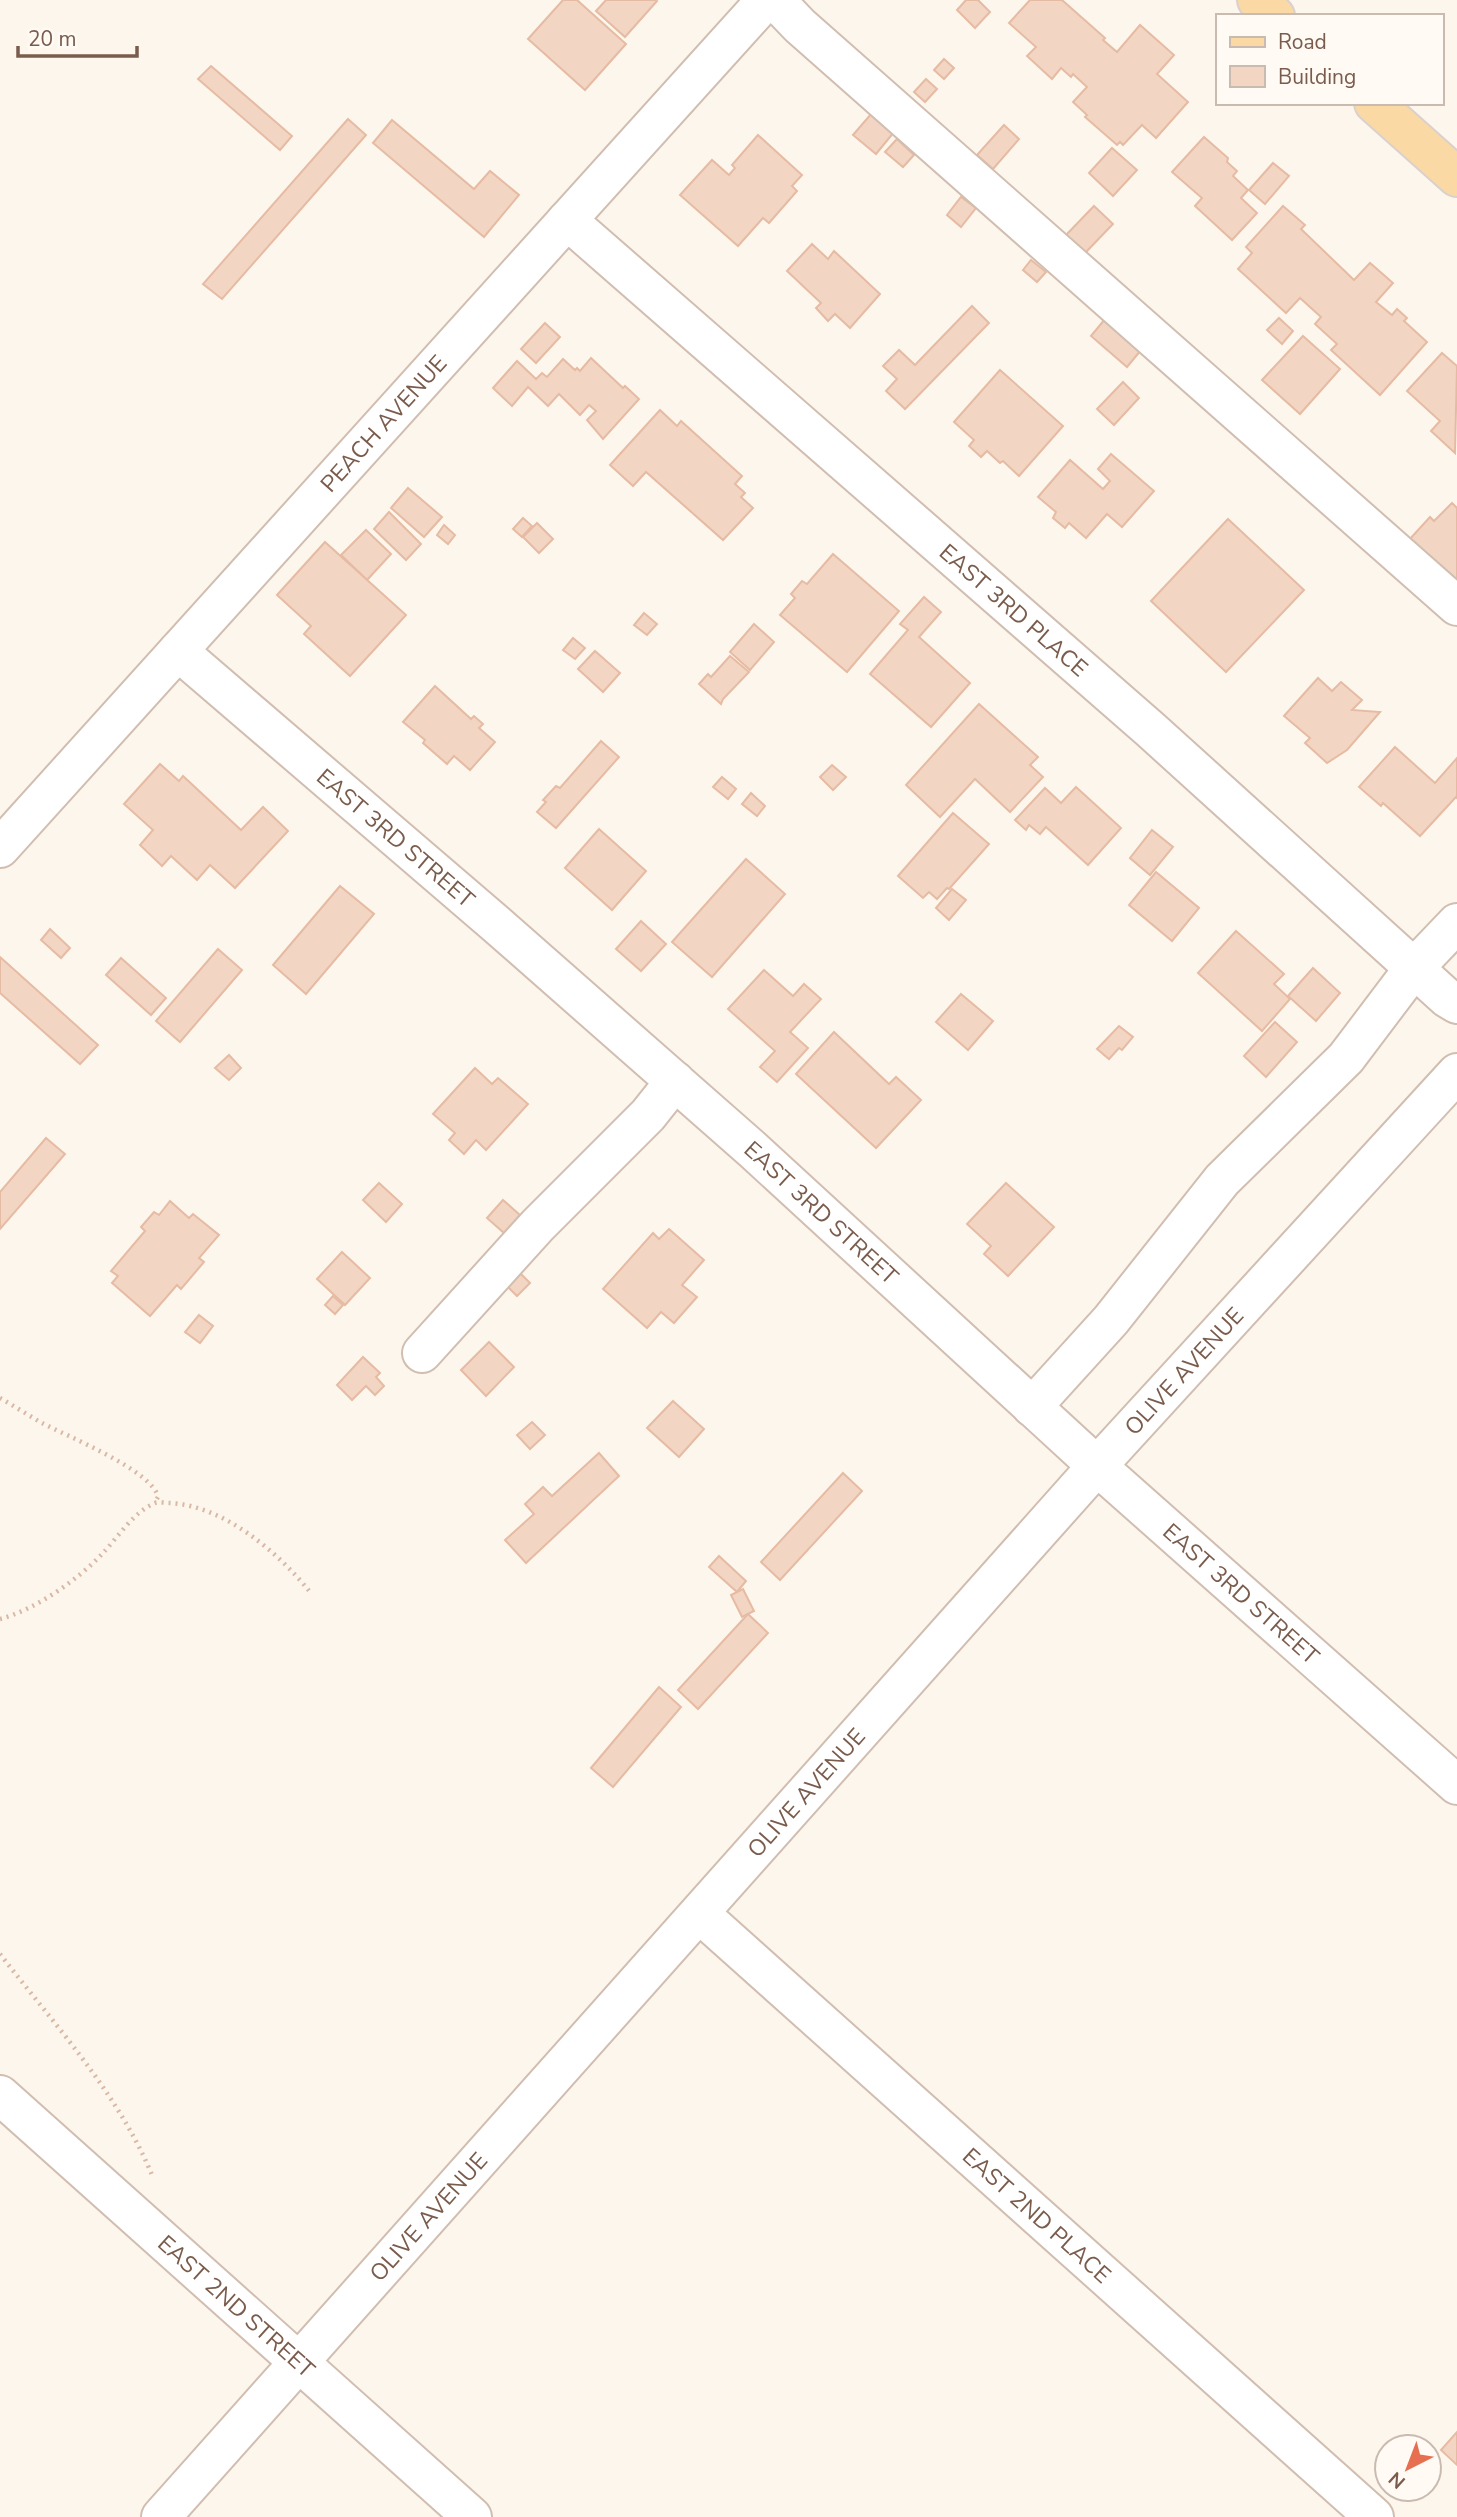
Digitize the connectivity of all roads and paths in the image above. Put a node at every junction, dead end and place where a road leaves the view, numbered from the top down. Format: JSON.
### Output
{"nodes":[{"id":1,"x":766,"y":0,"type":"edge"},
{"id":2,"x":775,"y":0,"type":"edge"},
{"id":3,"x":1257,"y":0,"type":"edge"},
{"id":4,"x":1273,"y":14,"type":"edge"},
{"id":5,"x":1376,"y":105,"type":"edge"},
{"id":6,"x":1457,"y":177,"type":"edge"},
{"id":7,"x":567,"y":220,"type":"junction"},
{"id":8,"x":1457,"y":606,"type":"edge"},
{"id":9,"x":177,"y":651,"type":"junction"},
{"id":10,"x":0,"y":848,"type":"edge"},
{"id":11,"x":1457,"y":923,"type":"edge"},
{"id":12,"x":1414,"y":968,"type":"junction"},
{"id":13,"x":1457,"y":1004,"type":"edge"},
{"id":14,"x":1457,"y":1073,"type":"edge"},
{"id":15,"x":675,"y":1082,"type":"junction"},
{"id":16,"x":422,"y":1353,"type":"dead end"},
{"id":17,"x":0,"y":1398,"type":"edge"},
{"id":18,"x":1032,"y":1407,"type":"junction"},
{"id":19,"x":1097,"y":1466,"type":"junction"},
{"id":20,"x":155,"y":1502,"type":"junction"},
{"id":21,"x":310,"y":1592,"type":"dead end"},
{"id":22,"x":0,"y":1619,"type":"edge"},
{"id":23,"x":1457,"y":1785,"type":"edge"},
{"id":24,"x":700,"y":1914,"type":"junction"},
{"id":25,"x":0,"y":1954,"type":"edge"},
{"id":26,"x":0,"y":2095,"type":"edge"},
{"id":27,"x":153,"y":2180,"type":"dead end"},
{"id":28,"x":299,"y":2364,"type":"junction"},
{"id":29,"x":161,"y":2517,"type":"edge"},
{"id":30,"x":472,"y":2517,"type":"edge"},
{"id":31,"x":1374,"y":2517,"type":"edge"}],
"edges":[{"from":1,"to":7,"type":"street","name":"PEACH AVENUE"},
{"from":2,"to":8,"type":"street"},
{"from":3,"to":4,"type":"main road"},
{"from":5,"to":6,"type":"main road"},
{"from":7,"to":9,"type":"street","name":"PEACH AVENUE"},
{"from":7,"to":12,"type":"street","name":"EAST 3RD PLACE"},
{"from":9,"to":10,"type":"street","name":"PEACH AVENUE"},
{"from":9,"to":15,"type":"street","name":"EAST 3RD STREET"},
{"from":11,"to":12,"type":"street"},
{"from":12,"to":13,"type":"street","name":"EAST 3RD PLACE"},
{"from":12,"to":18,"type":"street"},
{"from":14,"to":19,"type":"street","name":"OLIVE AVENUE"},
{"from":15,"to":16,"type":"street"},
{"from":15,"to":18,"type":"street","name":"EAST 3RD STREET"},
{"from":17,"to":20,"type":"path"},
{"from":18,"to":19,"type":"street","name":"EAST 3RD STREET"},
{"from":19,"to":23,"type":"street","name":"EAST 3RD STREET"},
{"from":19,"to":24,"type":"street","name":"OLIVE AVENUE"},
{"from":20,"to":21,"type":"path"},
{"from":20,"to":22,"type":"path"},
{"from":24,"to":28,"type":"street","name":"OLIVE AVENUE"},
{"from":24,"to":31,"type":"street","name":"EAST 2ND PLACE"},
{"from":25,"to":27,"type":"path"},
{"from":26,"to":28,"type":"street","name":"EAST 2ND STREET"},
{"from":28,"to":29,"type":"street","name":"OLIVE AVENUE"},
{"from":28,"to":30,"type":"street","name":"EAST 2ND STREET"}]}
